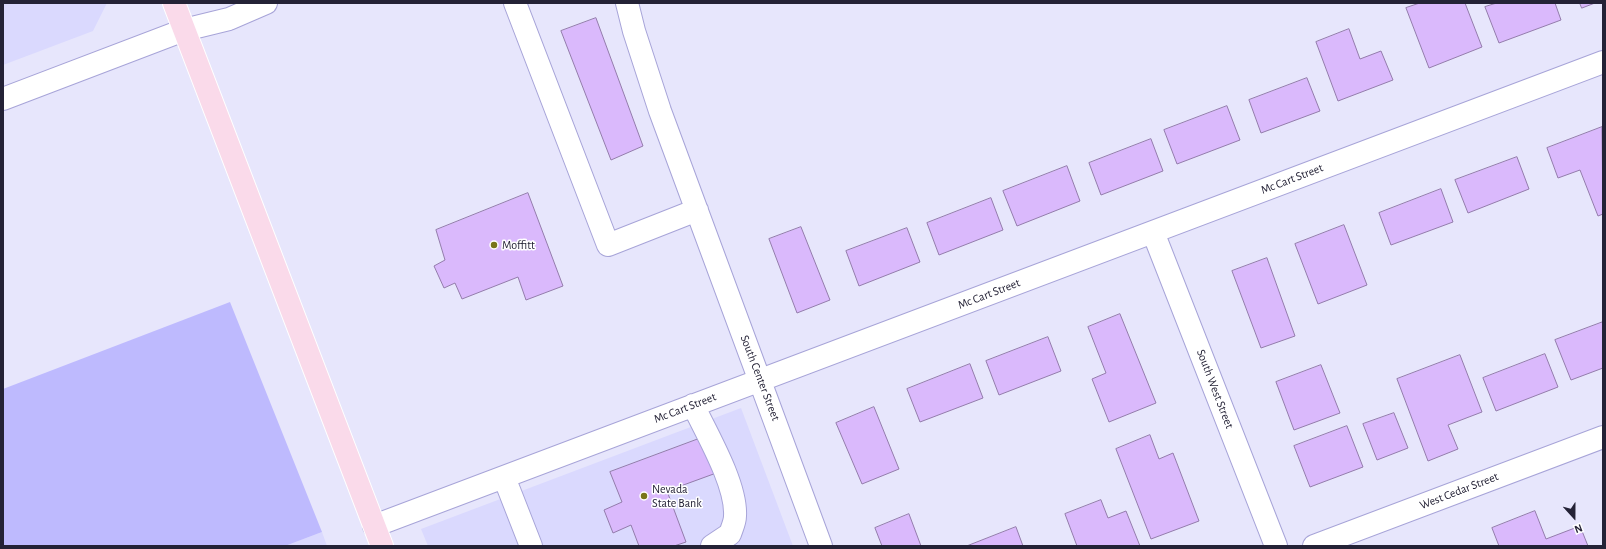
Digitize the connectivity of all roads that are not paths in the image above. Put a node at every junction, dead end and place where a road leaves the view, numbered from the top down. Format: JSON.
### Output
{"nodes":[{"id":1,"x":174,"y":3,"type":"edge"},
{"id":2,"x":266,"y":3,"type":"edge"},
{"id":3,"x":515,"y":3,"type":"edge"},
{"id":4,"x":627,"y":3,"type":"edge"},
{"id":5,"x":184,"y":30,"type":"junction"},
{"id":6,"x":1603,"y":62,"type":"edge"},
{"id":7,"x":3,"y":99,"type":"edge"},
{"id":8,"x":697,"y":210,"type":"junction"},
{"id":9,"x":1153,"y":232,"type":"junction"},
{"id":10,"x":761,"y":380,"type":"junction"},
{"id":11,"x":693,"y":405,"type":"junction"},
{"id":12,"x":1603,"y":437,"type":"edge"},
{"id":13,"x":504,"y":477,"type":"junction"},
{"id":14,"x":374,"y":526,"type":"junction"},
{"id":15,"x":382,"y":546,"type":"edge"},
{"id":16,"x":531,"y":546,"type":"edge"},
{"id":17,"x":712,"y":546,"type":"edge"},
{"id":18,"x":821,"y":546,"type":"edge"},
{"id":19,"x":1276,"y":546,"type":"edge"},
{"id":20,"x":1314,"y":546,"type":"edge"}],
"edges":[{"from":1,"to":5,"type":"main road"},
{"from":2,"to":5,"type":"street"},
{"from":3,"to":8,"type":"street"},
{"from":4,"to":8,"type":"street","name":"South Center Street"},
{"from":5,"to":7,"type":"street"},
{"from":5,"to":14,"type":"main road"},
{"from":6,"to":9,"type":"street","name":"Mc Cart Street"},
{"from":8,"to":10,"type":"street","name":"South Center Street"},
{"from":9,"to":10,"type":"street","name":"Mc Cart Street"},
{"from":9,"to":19,"type":"street","name":"South West Street"},
{"from":10,"to":11,"type":"street","name":"Mc Cart Street"},
{"from":10,"to":18,"type":"street","name":"South Center Street"},
{"from":11,"to":13,"type":"street","name":"Mc Cart Street"},
{"from":11,"to":17,"type":"street"},
{"from":12,"to":20,"type":"street","name":"West Cedar Street"},
{"from":13,"to":14,"type":"street","name":"Mc Cart Street"},
{"from":13,"to":16,"type":"street"},
{"from":14,"to":15,"type":"main road"}]}
